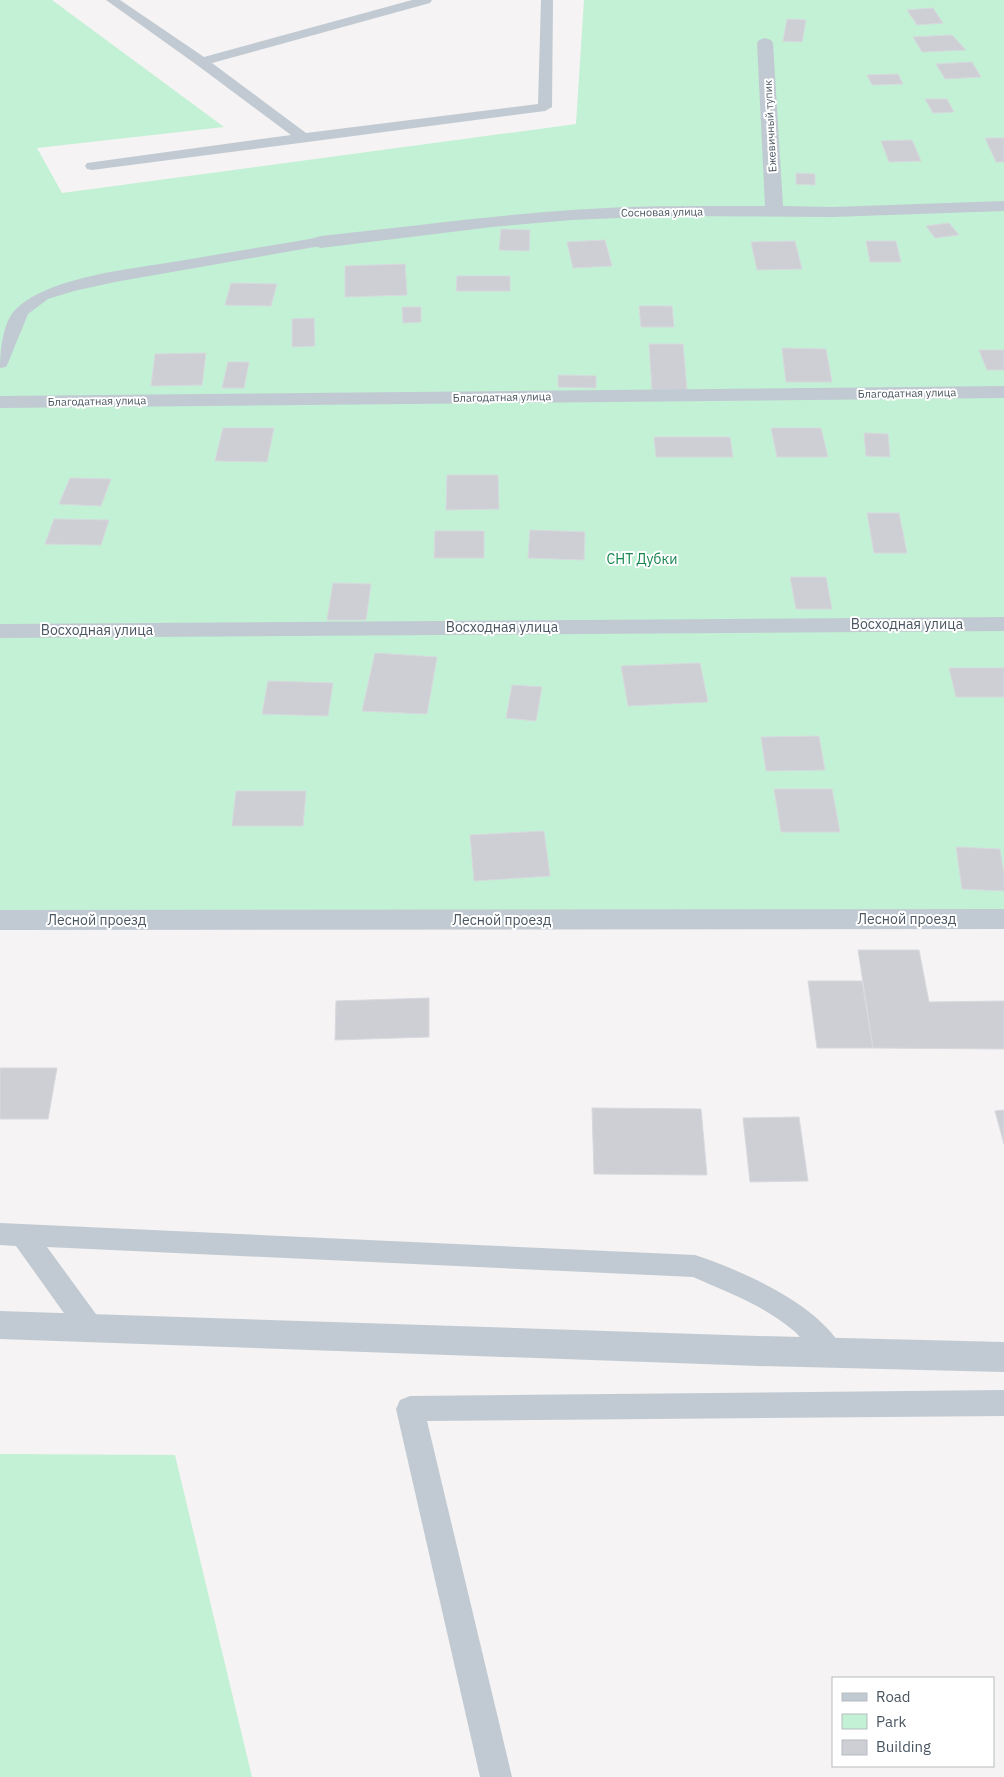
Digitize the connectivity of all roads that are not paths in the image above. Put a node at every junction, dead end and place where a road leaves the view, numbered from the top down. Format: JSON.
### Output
{"nodes":[{"id":1,"x":112,"y":0,"type":"edge"},
{"id":2,"x":426,"y":0,"type":"edge"},
{"id":3,"x":547,"y":0,"type":"edge"},
{"id":4,"x":765,"y":43,"type":"dead end"},
{"id":5,"x":202,"y":62,"type":"junction"},
{"id":6,"x":303,"y":138,"type":"junction"},
{"id":7,"x":92,"y":166,"type":"dead end"},
{"id":8,"x":1004,"y":206,"type":"edge"},
{"id":9,"x":774,"y":210,"type":"junction"},
{"id":10,"x":321,"y":242,"type":"joint"},
{"id":11,"x":0,"y":362,"type":"edge"},
{"id":12,"x":1004,"y":392,"type":"edge"},
{"id":13,"x":0,"y":402,"type":"edge"},
{"id":14,"x":1004,"y":624,"type":"edge"},
{"id":15,"x":0,"y":631,"type":"edge"},
{"id":16,"x":1004,"y":919,"type":"edge"},
{"id":17,"x":0,"y":920,"type":"edge"},
{"id":18,"x":12,"y":1234,"type":"edge"},
{"id":19,"x":0,"y":1325,"type":"edge"},
{"id":20,"x":91,"y":1329,"type":"junction"},
{"id":21,"x":832,"y":1353,"type":"junction"},
{"id":22,"x":1004,"y":1356,"type":"edge"},
{"id":23,"x":1004,"y":1403,"type":"edge"},
{"id":24,"x":496,"y":1777,"type":"edge"}],
"edges":[{"from":1,"to":5,"type":"lane"},
{"from":2,"to":5,"type":"lane"},
{"from":3,"to":6,"type":"lane"},
{"from":4,"to":9,"type":"street","name":"Ежевичный тупик"},
{"from":5,"to":6,"type":"lane"},
{"from":6,"to":7,"type":"lane"},
{"from":8,"to":9,"type":"street","name":"Сосновая улица"},
{"from":9,"to":10,"type":"street","name":"Сосновая улица"},
{"from":10,"to":11,"type":"lane"},
{"from":12,"to":13,"type":"street","name":"Благодатная улица"},
{"from":14,"to":15,"type":"street","name":"Восходная улица"},
{"from":16,"to":17,"type":"street","name":"Лесной проезд"},
{"from":18,"to":20,"type":"lane"},
{"from":18,"to":21,"type":"lane"},
{"from":19,"to":20,"type":"street"},
{"from":20,"to":21,"type":"street"},
{"from":21,"to":22,"type":"street"},
{"from":23,"to":24,"type":"lane"}]}
